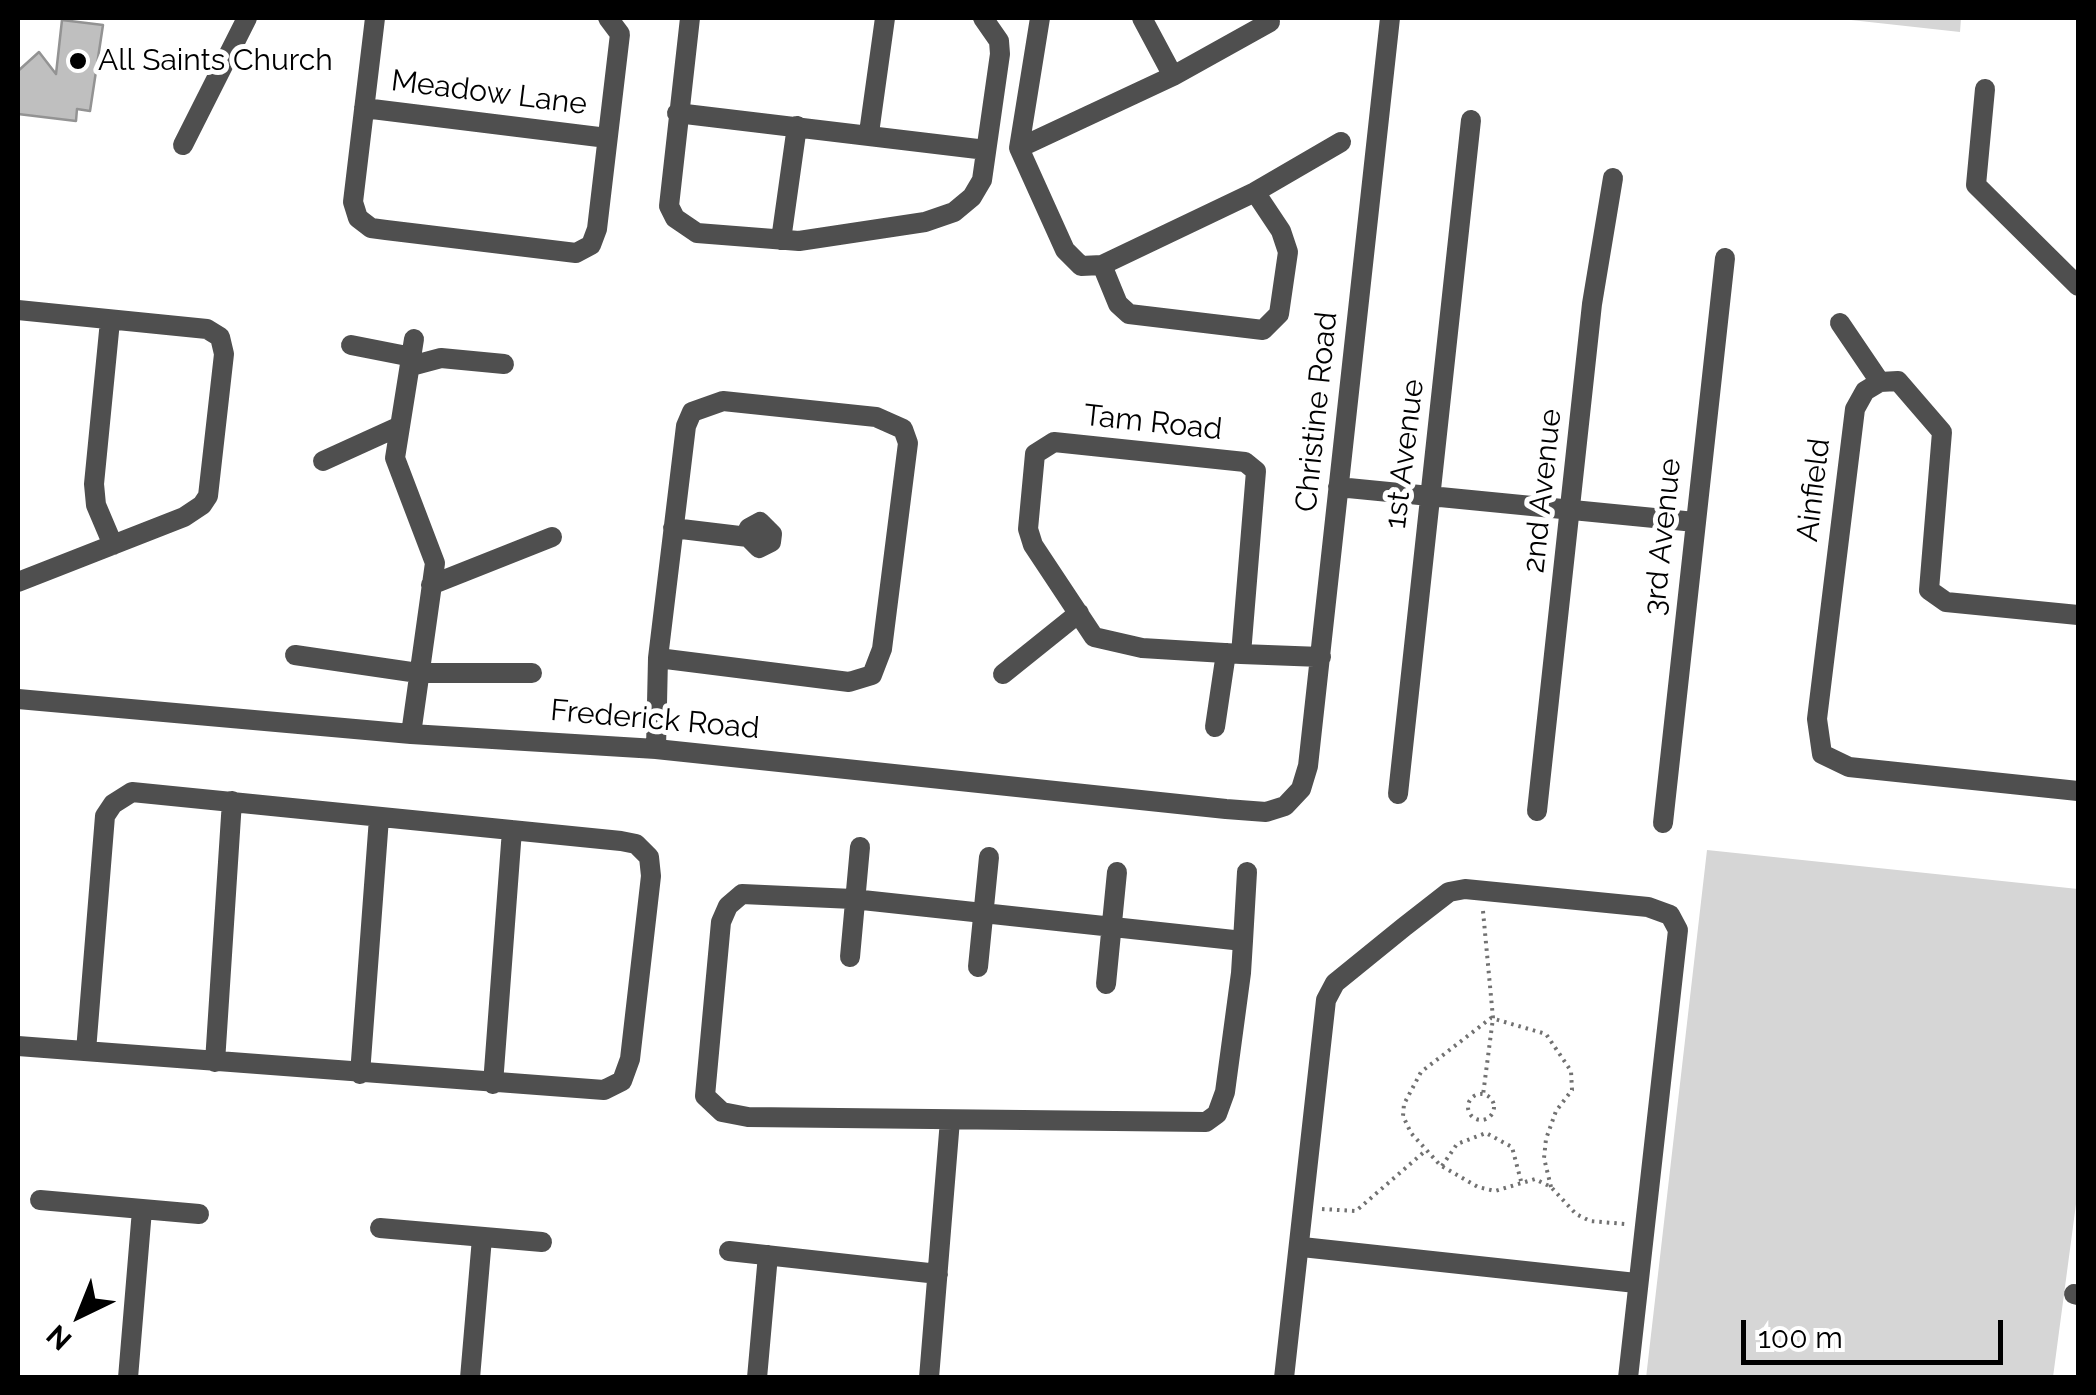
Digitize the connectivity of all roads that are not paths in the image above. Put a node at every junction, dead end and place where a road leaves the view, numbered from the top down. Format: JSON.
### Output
{"nodes":[{"id":1,"x":247,"y":18,"type":"edge"},
{"id":2,"x":375,"y":18,"type":"edge"},
{"id":3,"x":608,"y":18,"type":"edge"},
{"id":4,"x":690,"y":18,"type":"edge"},
{"id":5,"x":885,"y":18,"type":"edge"},
{"id":6,"x":984,"y":18,"type":"edge"},
{"id":7,"x":1040,"y":18,"type":"edge"},
{"id":8,"x":1142,"y":18,"type":"edge"},
{"id":9,"x":1390,"y":18,"type":"edge"},
{"id":10,"x":1270,"y":22,"type":"dead end"},
{"id":11,"x":1173,"y":76,"type":"junction"},
{"id":12,"x":1985,"y":89,"type":"dead end"},
{"id":13,"x":364,"y":108,"type":"junction"},
{"id":14,"x":678,"y":113,"type":"junction"},
{"id":15,"x":1472,"y":120,"type":"dead end"},
{"id":16,"x":797,"y":126,"type":"junction"},
{"id":17,"x":870,"y":133,"type":"junction"},
{"id":18,"x":607,"y":138,"type":"junction"},
{"id":19,"x":1340,"y":142,"type":"dead end"},
{"id":20,"x":184,"y":145,"type":"dead end"},
{"id":21,"x":1019,"y":148,"type":"junction"},
{"id":22,"x":986,"y":150,"type":"junction"},
{"id":23,"x":1613,"y":178,"type":"dead end"},
{"id":24,"x":1255,"y":192,"type":"junction"},
{"id":25,"x":781,"y":240,"type":"junction"},
{"id":26,"x":1726,"y":258,"type":"dead end"},
{"id":27,"x":1092,"y":265,"type":"junction"},
{"id":28,"x":2078,"y":286,"type":"edge"},
{"id":29,"x":18,"y":310,"type":"edge"},
{"id":30,"x":110,"y":321,"type":"junction"},
{"id":31,"x":1840,"y":322,"type":"dead end"},
{"id":32,"x":351,"y":345,"type":"dead end"},
{"id":33,"x":412,"y":354,"type":"junction"},
{"id":34,"x":504,"y":364,"type":"dead end"},
{"id":35,"x":1880,"y":382,"type":"junction"},
{"id":36,"x":400,"y":426,"type":"junction"},
{"id":37,"x":323,"y":461,"type":"dead end"},
{"id":38,"x":1338,"y":487,"type":"junction"},
{"id":39,"x":1428,"y":494,"type":"junction"},
{"id":40,"x":1572,"y":510,"type":"junction"},
{"id":41,"x":1695,"y":522,"type":"junction"},
{"id":42,"x":674,"y":528,"type":"junction"},
{"id":43,"x":552,"y":537,"type":"dead end"},
{"id":44,"x":748,"y":537,"type":"dead end"},
{"id":45,"x":113,"y":545,"type":"junction"},
{"id":46,"x":18,"y":582,"type":"edge"},
{"id":47,"x":431,"y":584,"type":"junction"},
{"id":48,"x":1078,"y":613,"type":"junction"},
{"id":49,"x":2078,"y":615,"type":"edge"},
{"id":50,"x":1233,"y":654,"type":"junction"},
{"id":51,"x":295,"y":655,"type":"dead end"},
{"id":52,"x":1321,"y":657,"type":"junction"},
{"id":53,"x":658,"y":658,"type":"junction"},
{"id":54,"x":418,"y":673,"type":"junction"},
{"id":55,"x":532,"y":673,"type":"dead end"},
{"id":56,"x":1002,"y":674,"type":"dead end"},
{"id":57,"x":18,"y":699,"type":"edge"},
{"id":58,"x":1216,"y":727,"type":"dead end"},
{"id":59,"x":411,"y":734,"type":"junction"},
{"id":60,"x":656,"y":749,"type":"junction"},
{"id":61,"x":2078,"y":791,"type":"edge"},
{"id":62,"x":1398,"y":794,"type":"dead end"},
{"id":63,"x":232,"y":801,"type":"junction"},
{"id":64,"x":1285,"y":806,"type":"joint"},
{"id":65,"x":1537,"y":811,"type":"dead end"},
{"id":66,"x":379,"y":818,"type":"junction"},
{"id":67,"x":1663,"y":823,"type":"dead end"},
{"id":68,"x":512,"y":830,"type":"junction"},
{"id":69,"x":860,"y":846,"type":"dead end"},
{"id":70,"x":989,"y":858,"type":"dead end"},
{"id":71,"x":1117,"y":872,"type":"dead end"},
{"id":72,"x":1247,"y":872,"type":"dead end"},
{"id":73,"x":853,"y":899,"type":"junction"},
{"id":74,"x":982,"y":913,"type":"junction"},
{"id":75,"x":1112,"y":925,"type":"junction"},
{"id":76,"x":1243,"y":941,"type":"junction"},
{"id":77,"x":850,"y":957,"type":"dead end"},
{"id":78,"x":978,"y":967,"type":"dead end"},
{"id":79,"x":1106,"y":984,"type":"dead end"},
{"id":80,"x":18,"y":1046,"type":"edge"},
{"id":81,"x":86,"y":1050,"type":"junction"},
{"id":82,"x":215,"y":1062,"type":"junction"},
{"id":83,"x":360,"y":1074,"type":"junction"},
{"id":84,"x":493,"y":1084,"type":"junction"},
{"id":85,"x":950,"y":1120,"type":"junction"},
{"id":86,"x":40,"y":1200,"type":"dead end"},
{"id":87,"x":142,"y":1210,"type":"junction"},
{"id":88,"x":200,"y":1214,"type":"dead end"},
{"id":89,"x":380,"y":1228,"type":"dead end"},
{"id":90,"x":482,"y":1238,"type":"junction"},
{"id":91,"x":542,"y":1242,"type":"dead end"},
{"id":92,"x":1302,"y":1247,"type":"junction"},
{"id":93,"x":729,"y":1251,"type":"dead end"},
{"id":94,"x":768,"y":1254,"type":"junction"},
{"id":95,"x":938,"y":1274,"type":"junction"},
{"id":96,"x":1636,"y":1283,"type":"junction"},
{"id":97,"x":128,"y":1378,"type":"edge"},
{"id":98,"x":470,"y":1378,"type":"edge"},
{"id":99,"x":756,"y":1378,"type":"edge"},
{"id":100,"x":929,"y":1378,"type":"edge"},
{"id":101,"x":1284,"y":1378,"type":"edge"},
{"id":102,"x":1628,"y":1378,"type":"edge"}],
"edges":[{"from":1,"to":20,"type":"street"},
{"from":2,"to":13,"type":"street"},
{"from":3,"to":18,"type":"street"},
{"from":4,"to":14,"type":"street"},
{"from":5,"to":17,"type":"street"},
{"from":6,"to":22,"type":"street"},
{"from":7,"to":21,"type":"street"},
{"from":8,"to":11,"type":"street"},
{"from":9,"to":38,"type":"street","name":"Christine Road"},
{"from":10,"to":11,"type":"street"},
{"from":11,"to":21,"type":"street"},
{"from":12,"to":28,"type":"street"},
{"from":13,"to":18,"type":"street","name":"Meadow Lane"},
{"from":13,"to":18,"type":"street"},
{"from":14,"to":16,"type":"street"},
{"from":14,"to":25,"type":"street"},
{"from":15,"to":39,"type":"street","name":"1st Avenue"},
{"from":16,"to":17,"type":"street"},
{"from":16,"to":25,"type":"street"},
{"from":17,"to":22,"type":"street"},
{"from":19,"to":24,"type":"street"},
{"from":21,"to":27,"type":"street"},
{"from":22,"to":25,"type":"street"},
{"from":23,"to":40,"type":"street","name":"2nd Avenue"},
{"from":24,"to":27,"type":"street"},
{"from":24,"to":27,"type":"street"},
{"from":26,"to":41,"type":"street","name":"3rd Avenue"},
{"from":29,"to":30,"type":"street"},
{"from":30,"to":45,"type":"street"},
{"from":30,"to":45,"type":"street"},
{"from":31,"to":35,"type":"street"},
{"from":32,"to":33,"type":"street"},
{"from":33,"to":34,"type":"street"},
{"from":33,"to":36,"type":"street"},
{"from":35,"to":49,"type":"street"},
{"from":35,"to":61,"type":"street","name":"Ainfield"},
{"from":36,"to":37,"type":"street"},
{"from":36,"to":47,"type":"street"},
{"from":38,"to":39,"type":"street"},
{"from":38,"to":52,"type":"street","name":"Christine Road"},
{"from":39,"to":40,"type":"street"},
{"from":39,"to":62,"type":"street","name":"1st Avenue"},
{"from":40,"to":41,"type":"street"},
{"from":40,"to":65,"type":"street","name":"2nd Avenue"},
{"from":41,"to":67,"type":"street","name":"3rd Avenue"},
{"from":42,"to":44,"type":"street"},
{"from":42,"to":53,"type":"street"},
{"from":42,"to":53,"type":"street"},
{"from":43,"to":47,"type":"street"},
{"from":45,"to":46,"type":"street"},
{"from":47,"to":54,"type":"street"},
{"from":48,"to":50,"type":"street","name":"Tam Road"},
{"from":48,"to":50,"type":"street","name":"Tam Road"},
{"from":48,"to":56,"type":"street"},
{"from":50,"to":52,"type":"street","name":"Tam Road"},
{"from":50,"to":58,"type":"street","name":"Tam Road"},
{"from":51,"to":54,"type":"street"},
{"from":52,"to":64,"type":"street","name":"Christine Road"},
{"from":53,"to":60,"type":"street"},
{"from":54,"to":55,"type":"street"},
{"from":54,"to":59,"type":"street"},
{"from":57,"to":59,"type":"street","name":"Frederick Road"},
{"from":59,"to":60,"type":"street","name":"Frederick Road"},
{"from":60,"to":64,"type":"street","name":"Frederick Road"},
{"from":63,"to":66,"type":"street"},
{"from":63,"to":81,"type":"street"},
{"from":63,"to":82,"type":"street"},
{"from":66,"to":68,"type":"street"},
{"from":66,"to":83,"type":"street"},
{"from":68,"to":84,"type":"street"},
{"from":68,"to":84,"type":"street"},
{"from":69,"to":73,"type":"street"},
{"from":70,"to":74,"type":"street"},
{"from":71,"to":75,"type":"street"},
{"from":72,"to":76,"type":"street"},
{"from":73,"to":74,"type":"street"},
{"from":73,"to":77,"type":"street"},
{"from":73,"to":85,"type":"street"},
{"from":74,"to":75,"type":"street"},
{"from":74,"to":78,"type":"street"},
{"from":75,"to":76,"type":"street"},
{"from":75,"to":79,"type":"street"},
{"from":76,"to":85,"type":"street"},
{"from":80,"to":81,"type":"street"},
{"from":81,"to":82,"type":"street"},
{"from":82,"to":83,"type":"street"},
{"from":83,"to":84,"type":"street"},
{"from":85,"to":95,"type":"street"},
{"from":86,"to":87,"type":"street"},
{"from":87,"to":88,"type":"street"},
{"from":87,"to":97,"type":"street"},
{"from":89,"to":90,"type":"street"},
{"from":90,"to":91,"type":"street"},
{"from":90,"to":98,"type":"street"},
{"from":92,"to":96,"type":"street"},
{"from":92,"to":96,"type":"street"},
{"from":92,"to":101,"type":"street"},
{"from":93,"to":94,"type":"street"},
{"from":94,"to":95,"type":"street"},
{"from":94,"to":99,"type":"street"},
{"from":95,"to":100,"type":"street"},
{"from":96,"to":102,"type":"street"}]}
